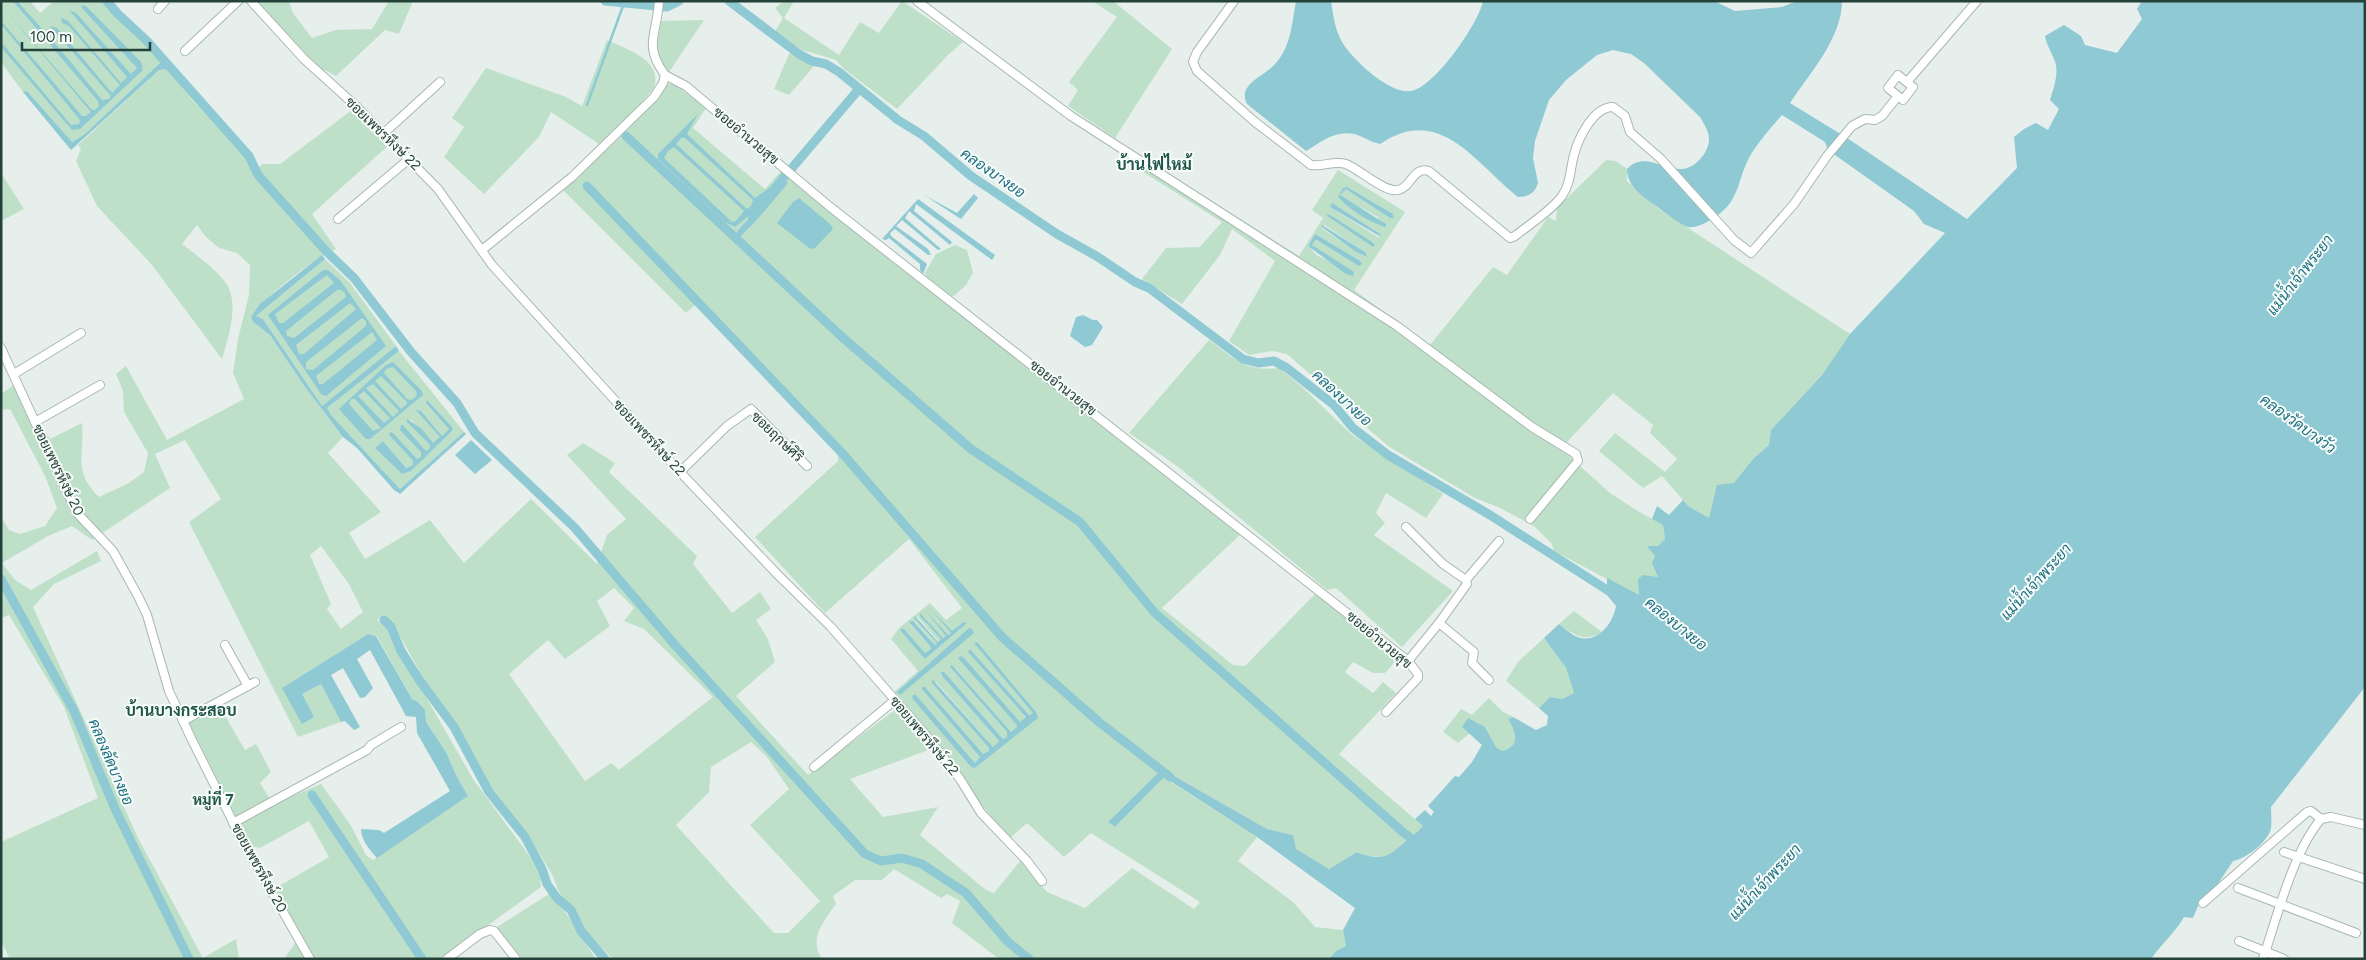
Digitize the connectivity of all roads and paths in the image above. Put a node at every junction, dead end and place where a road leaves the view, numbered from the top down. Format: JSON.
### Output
{"nodes":[{"id":1,"x":165,"y":1,"type":"edge"},
{"id":2,"x":238,"y":1,"type":"edge"},
{"id":3,"x":251,"y":1,"type":"edge"},
{"id":4,"x":659,"y":1,"type":"edge"},
{"id":5,"x":917,"y":1,"type":"edge"},
{"id":6,"x":1234,"y":1,"type":"edge"},
{"id":7,"x":1977,"y":1,"type":"edge"},
{"id":8,"x":158,"y":9,"type":"dead end"},
{"id":9,"x":185,"y":51,"type":"dead end"},
{"id":10,"x":665,"y":75,"type":"junction"},
{"id":11,"x":440,"y":82,"type":"dead end"},
{"id":12,"x":1907,"y":82,"type":"junction"},
{"id":13,"x":1898,"y":96,"type":"junction"},
{"id":14,"x":383,"y":134,"type":"junction"},
{"id":15,"x":409,"y":159,"type":"junction"},
{"id":16,"x":338,"y":219,"type":"dead end"},
{"id":17,"x":482,"y":250,"type":"junction"},
{"id":18,"x":81,"y":333,"type":"dead end"},
{"id":19,"x":1,"y":348,"type":"edge"},
{"id":20,"x":14,"y":374,"type":"junction"},
{"id":21,"x":100,"y":385,"type":"dead end"},
{"id":22,"x":35,"y":422,"type":"junction"},
{"id":23,"x":807,"y":466,"type":"dead end"},
{"id":24,"x":680,"y":472,"type":"junction"},
{"id":25,"x":1530,"y":519,"type":"dead end"},
{"id":26,"x":1406,"y":527,"type":"dead end"},
{"id":27,"x":1499,"y":541,"type":"dead end"},
{"id":28,"x":1466,"y":580,"type":"junction"},
{"id":29,"x":1439,"y":624,"type":"junction"},
{"id":30,"x":225,"y":645,"type":"dead end"},
{"id":31,"x":1408,"y":661,"type":"junction"},
{"id":32,"x":1489,"y":680,"type":"dead end"},
{"id":33,"x":895,"y":700,"type":"junction"},
{"id":34,"x":1386,"y":712,"type":"dead end"},
{"id":35,"x":183,"y":721,"type":"junction"},
{"id":36,"x":401,"y":727,"type":"dead end"},
{"id":37,"x":814,"y":767,"type":"dead end"},
{"id":38,"x":2321,"y":819,"type":"junction"},
{"id":39,"x":233,"y":823,"type":"junction"},
{"id":40,"x":2365,"y":825,"type":"edge"},
{"id":41,"x":2284,"y":852,"type":"dead end"},
{"id":42,"x":2299,"y":856,"type":"junction"},
{"id":43,"x":2365,"y":879,"type":"edge"},
{"id":44,"x":1042,"y":881,"type":"dead end"},
{"id":45,"x":2238,"y":888,"type":"dead end"},
{"id":46,"x":2203,"y":903,"type":"dead end"},
{"id":47,"x":2282,"y":904,"type":"junction"},
{"id":48,"x":2356,"y":933,"type":"dead end"},
{"id":49,"x":2239,"y":941,"type":"dead end"},
{"id":50,"x":2264,"y":955,"type":"edge"},
{"id":51,"x":310,"y":959,"type":"edge"},
{"id":52,"x":447,"y":959,"type":"edge"},
{"id":53,"x":516,"y":959,"type":"edge"},
{"id":54,"x":2284,"y":959,"type":"edge"}],
"edges":[{"from":1,"to":8,"type":"street"},
{"from":2,"to":9,"type":"street"},
{"from":3,"to":14,"type":"street","name":"ซอยเพชรหึงษ์ 22"},
{"from":4,"to":10,"type":"street"},
{"from":5,"to":25,"type":"street"},
{"from":6,"to":13,"type":"street"},
{"from":7,"to":12,"type":"street"},
{"from":10,"to":17,"type":"street"},
{"from":10,"to":31,"type":"street","name":"ซอยอำนวยสุข"},
{"from":11,"to":14,"type":"street"},
{"from":12,"to":13,"type":"street"},
{"from":12,"to":13,"type":"street"},
{"from":14,"to":15,"type":"street","name":"ซอยเพชรหึงษ์ 22"},
{"from":15,"to":16,"type":"street"},
{"from":15,"to":17,"type":"street","name":"ซอยเพชรหึงษ์ 22"},
{"from":17,"to":24,"type":"street","name":"ซอยเพชรหึงษ์ 22"},
{"from":18,"to":20,"type":"street"},
{"from":19,"to":20,"type":"street","name":"ซอยเพชรหึงษ์ 20"},
{"from":20,"to":22,"type":"street","name":"ซอยเพชรหึงษ์ 20"},
{"from":21,"to":22,"type":"street"},
{"from":22,"to":35,"type":"street","name":"ซอยเพชรหึงษ์ 20"},
{"from":23,"to":24,"type":"street","name":"ซอยฤกษ์ศิริ"},
{"from":24,"to":33,"type":"street","name":"ซอยเพชรหึงษ์ 22"},
{"from":26,"to":28,"type":"street"},
{"from":27,"to":28,"type":"street"},
{"from":28,"to":29,"type":"street"},
{"from":29,"to":31,"type":"street"},
{"from":29,"to":32,"type":"street"},
{"from":30,"to":35,"type":"street"},
{"from":31,"to":34,"type":"street","name":"ซอยอำนวยสุข"},
{"from":33,"to":37,"type":"street"},
{"from":33,"to":44,"type":"street","name":"ซอยเพชรหึงษ์ 22"},
{"from":35,"to":39,"type":"street","name":"ซอยเพชรหึงษ์ 20"},
{"from":36,"to":39,"type":"street"},
{"from":38,"to":40,"type":"street"},
{"from":38,"to":42,"type":"street"},
{"from":38,"to":46,"type":"street"},
{"from":39,"to":51,"type":"street","name":"ซอยเพชรหึงษ์ 20"},
{"from":41,"to":42,"type":"street"},
{"from":42,"to":43,"type":"street"},
{"from":42,"to":47,"type":"street"},
{"from":45,"to":47,"type":"street"},
{"from":47,"to":48,"type":"street"},
{"from":47,"to":50,"type":"street"},
{"from":49,"to":50,"type":"street"},
{"from":50,"to":54,"type":"street"},
{"from":52,"to":53,"type":"street"}]}
